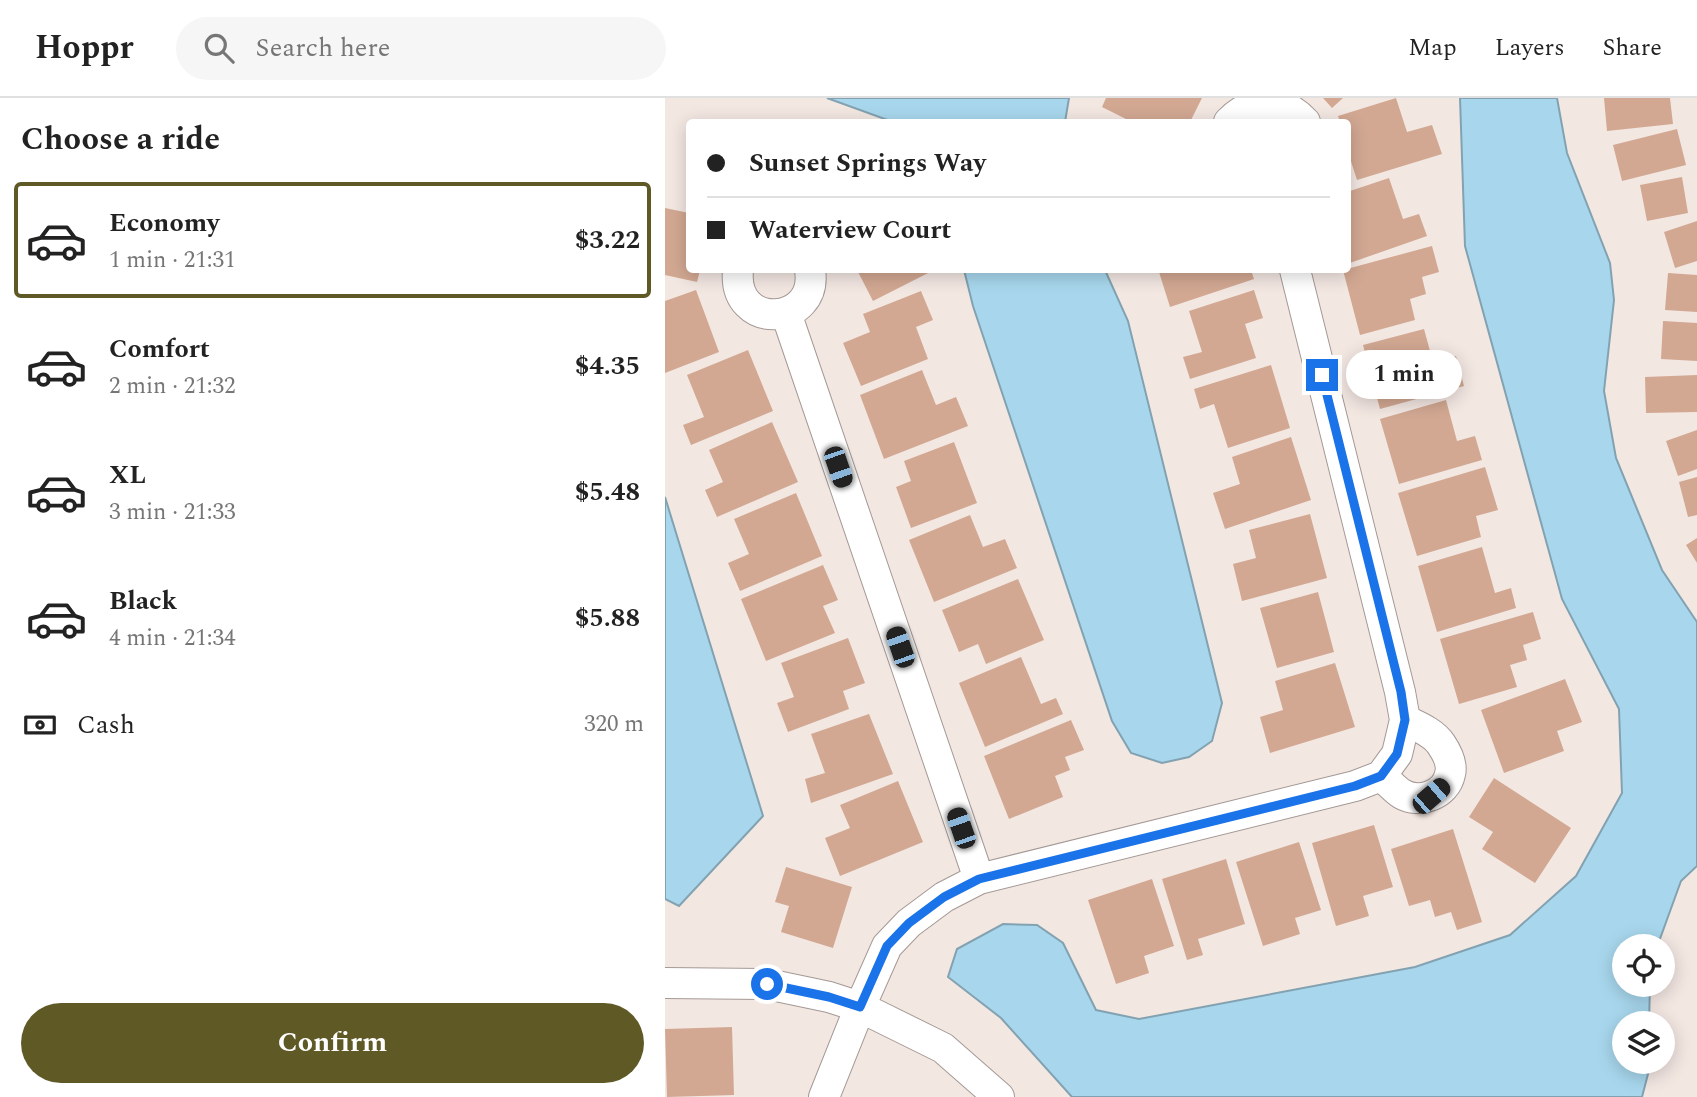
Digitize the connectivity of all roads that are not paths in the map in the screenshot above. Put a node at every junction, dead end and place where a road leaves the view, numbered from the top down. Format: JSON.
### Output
{"nodes":[{"id":1,"x":1232,"y":119,"type":"edge"},
{"id":2,"x":1303,"y":119,"type":"edge"},
{"id":3,"x":738,"y":273,"type":"edge"},
{"id":4,"x":810,"y":273,"type":"edge"},
{"id":5,"x":1297,"y":273,"type":"edge"},
{"id":6,"x":786,"y":313,"type":"junction"},
{"id":7,"x":1405,"y":720,"type":"junction"},
{"id":8,"x":1389,"y":765,"type":"junction"},
{"id":9,"x":979,"y":879,"type":"junction"},
{"id":10,"x":665,"y":984,"type":"edge"},
{"id":11,"x":860,"y":1007,"type":"junction"},
{"id":12,"x":824,"y":1097,"type":"edge"},
{"id":13,"x":999,"y":1097,"type":"edge"}],
"edges":[{"from":1,"to":2,"type":"street"},
{"from":3,"to":6,"type":"street"},
{"from":4,"to":6,"type":"street"},
{"from":5,"to":7,"type":"street"},
{"from":6,"to":9,"type":"street"},
{"from":7,"to":8,"type":"street"},
{"from":7,"to":8,"type":"street"},
{"from":8,"to":9,"type":"street"},
{"from":9,"to":11,"type":"street"},
{"from":10,"to":11,"type":"street"},
{"from":11,"to":12,"type":"street"},
{"from":11,"to":13,"type":"street"}]}
